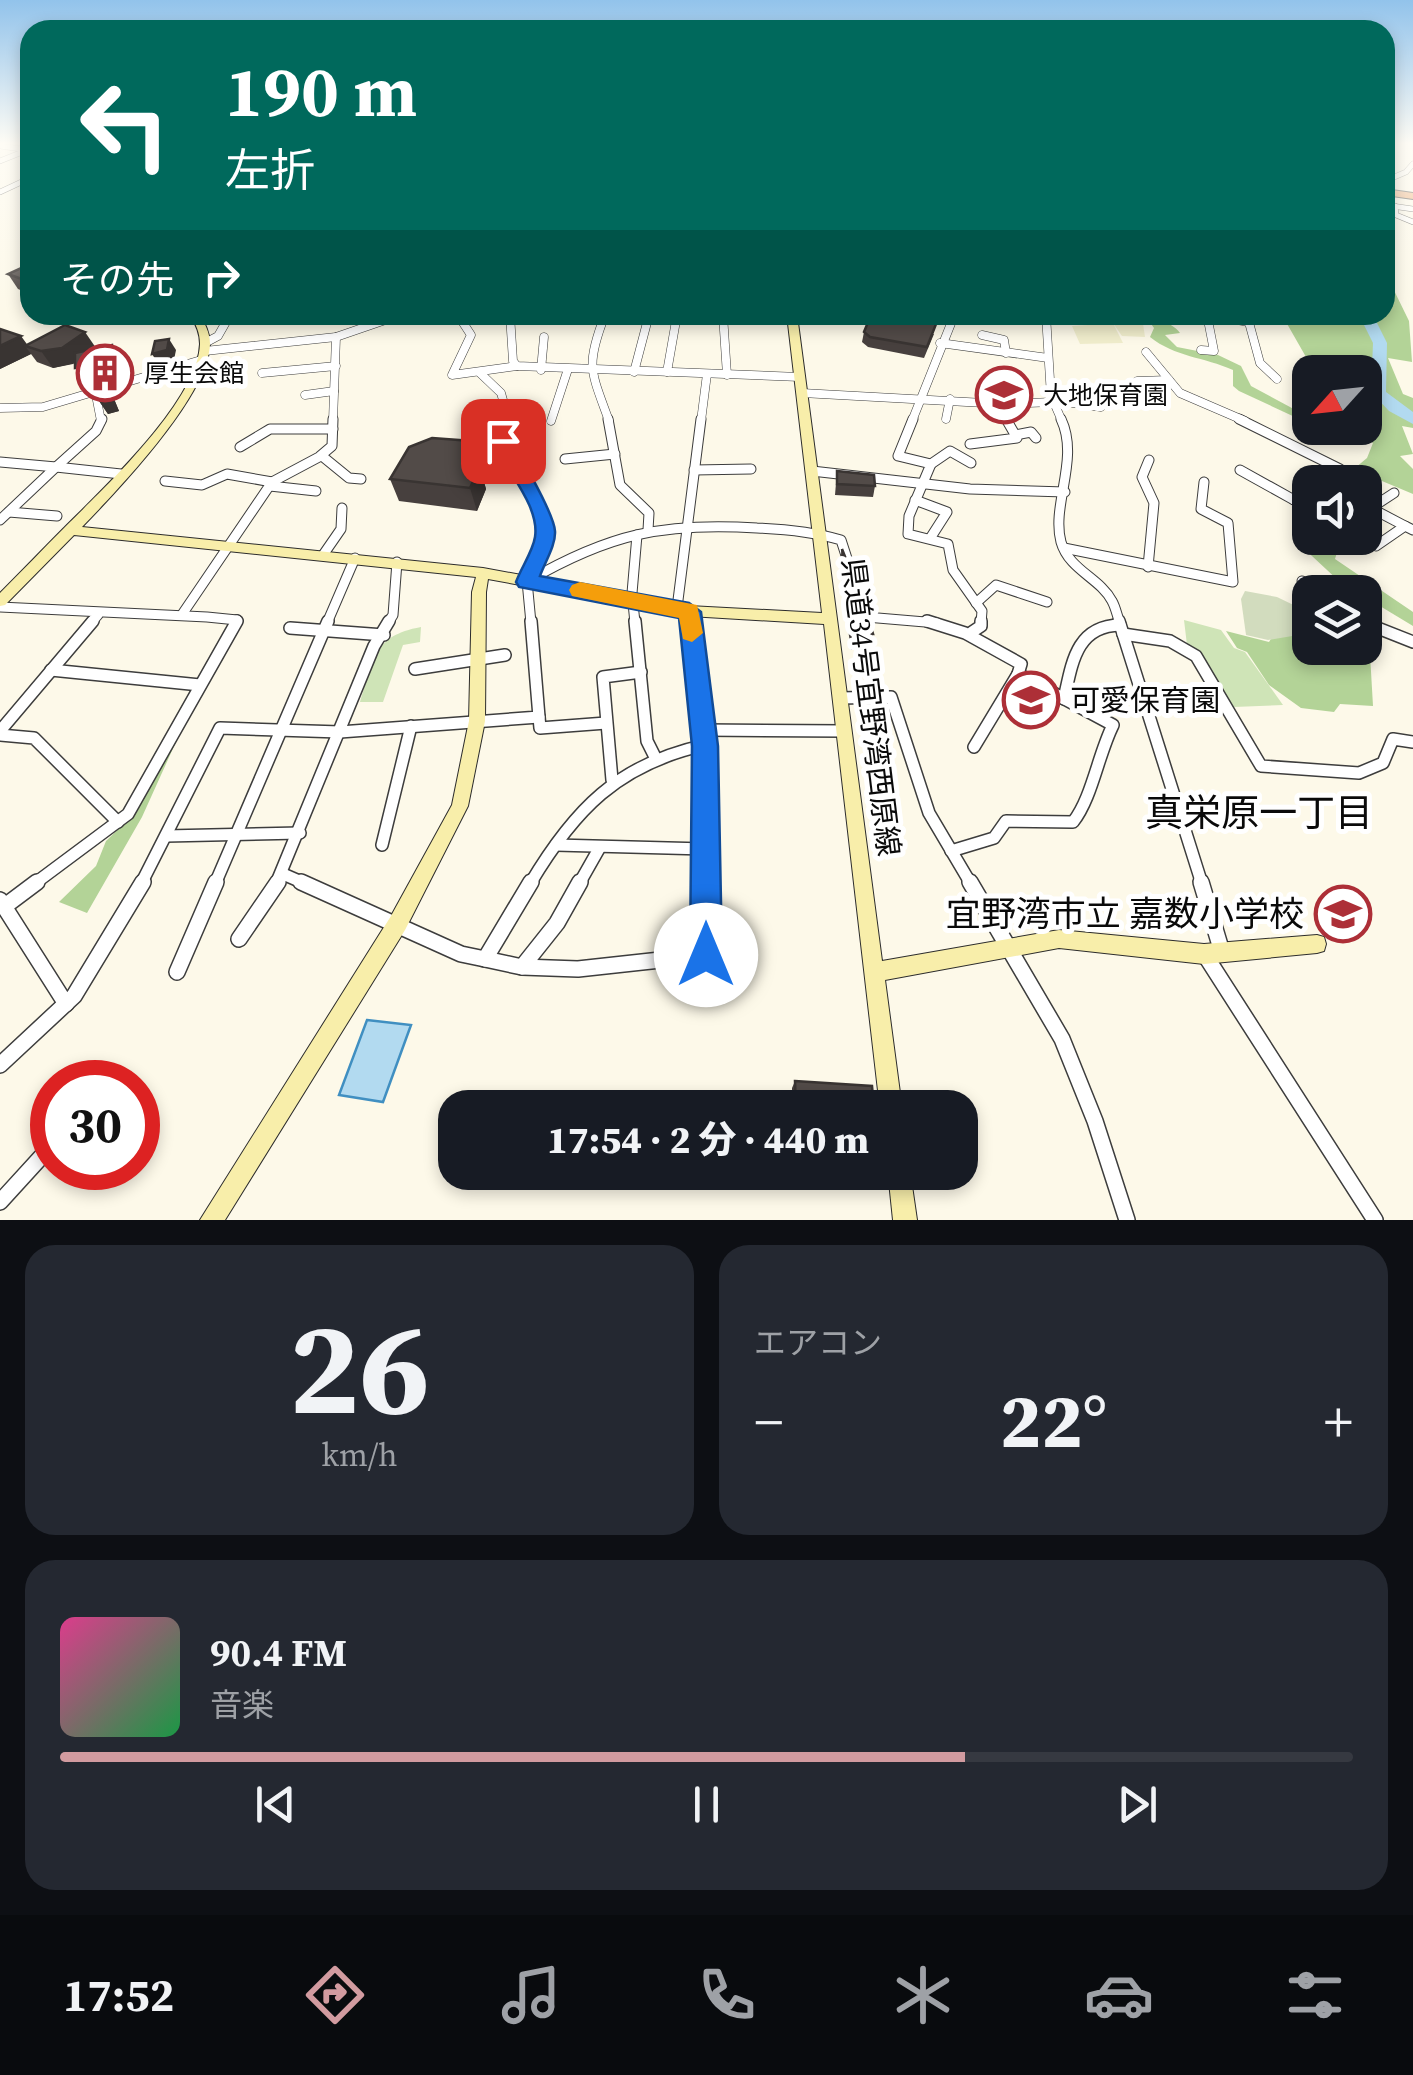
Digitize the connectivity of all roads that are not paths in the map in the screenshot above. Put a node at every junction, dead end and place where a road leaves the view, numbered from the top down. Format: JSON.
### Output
{"nodes":[{"id":1,"x":197,"y":325,"type":"edge"},
{"id":2,"x":224,"y":325,"type":"edge"},
{"id":3,"x":371,"y":325,"type":"edge"},
{"id":4,"x":464,"y":325,"type":"edge"},
{"id":5,"x":511,"y":325,"type":"edge"},
{"id":6,"x":601,"y":325,"type":"edge"},
{"id":7,"x":646,"y":325,"type":"edge"},
{"id":8,"x":675,"y":325,"type":"edge"},
{"id":9,"x":724,"y":325,"type":"edge"},
{"id":10,"x":793,"y":325,"type":"edge"},
{"id":11,"x":948,"y":325,"type":"edge"},
{"id":12,"x":1046,"y":325,"type":"edge"},
{"id":13,"x":1208,"y":325,"type":"edge"},
{"id":14,"x":1250,"y":325,"type":"edge"},
{"id":15,"x":365,"y":327,"type":"joint"},
{"id":16,"x":931,"y":327,"type":"edge"},
{"id":17,"x":946,"y":329,"type":"junction"},
{"id":18,"x":982,"y":335,"type":"dead end"},
{"id":19,"x":336,"y":337,"type":"junction"},
{"id":20,"x":544,"y":337,"type":"dead end"},
{"id":21,"x":940,"y":343,"type":"junction"},
{"id":22,"x":1200,"y":350,"type":"dead end"},
{"id":23,"x":203,"y":351,"type":"junction"},
{"id":24,"x":1006,"y":352,"type":"junction"},
{"id":25,"x":1146,"y":352,"type":"dead end"},
{"id":26,"x":1048,"y":358,"type":"junction"},
{"id":27,"x":336,"y":366,"type":"junction"},
{"id":28,"x":517,"y":366,"type":"junction"},
{"id":29,"x":591,"y":368,"type":"junction"},
{"id":30,"x":568,"y":369,"type":"junction"},
{"id":31,"x":540,"y":370,"type":"junction"},
{"id":32,"x":634,"y":372,"type":"junction"},
{"id":33,"x":667,"y":372,"type":"junction"},
{"id":34,"x":262,"y":373,"type":"dead end"},
{"id":35,"x":480,"y":373,"type":"junction"},
{"id":36,"x":707,"y":374,"type":"junction"},
{"id":37,"x":727,"y":375,"type":"junction"},
{"id":38,"x":800,"y":377,"type":"junction"},
{"id":39,"x":1277,"y":379,"type":"dead end"},
{"id":40,"x":1168,"y":380,"type":"junction"},
{"id":41,"x":996,"y":381,"type":"dead end"},
{"id":42,"x":1138,"y":381,"type":"dead end"},
{"id":43,"x":96,"y":390,"type":"junction"},
{"id":44,"x":334,"y":391,"type":"junction"},
{"id":45,"x":802,"y":393,"type":"junction"},
{"id":46,"x":305,"y":394,"type":"dead end"},
{"id":47,"x":918,"y":398,"type":"junction"},
{"id":48,"x":950,"y":399,"type":"junction"},
{"id":49,"x":1053,"y":401,"type":"junction"},
{"id":50,"x":997,"y":404,"type":"junction"},
{"id":51,"x":1101,"y":407,"type":"dead end"},
{"id":52,"x":0,"y":408,"type":"edge"},
{"id":53,"x":13,"y":408,"type":"junction"},
{"id":54,"x":0,"y":419,"type":"edge"},
{"id":55,"x":946,"y":419,"type":"dead end"},
{"id":56,"x":551,"y":422,"type":"dead end"},
{"id":57,"x":333,"y":428,"type":"junction"},
{"id":58,"x":1015,"y":434,"type":"junction"},
{"id":59,"x":1036,"y":438,"type":"dead end"},
{"id":60,"x":970,"y":444,"type":"dead end"},
{"id":61,"x":240,"y":447,"type":"dead end"},
{"id":62,"x":615,"y":454,"type":"junction"},
{"id":63,"x":322,"y":456,"type":"junction"},
{"id":64,"x":564,"y":459,"type":"dead end"},
{"id":65,"x":1149,"y":460,"type":"dead end"},
{"id":66,"x":0,"y":462,"type":"edge"},
{"id":67,"x":971,"y":463,"type":"dead end"},
{"id":68,"x":931,"y":464,"type":"junction"},
{"id":69,"x":1333,"y":465,"type":"edge"},
{"id":70,"x":56,"y":467,"type":"junction"},
{"id":71,"x":751,"y":469,"type":"dead end"},
{"id":72,"x":694,"y":470,"type":"junction"},
{"id":73,"x":812,"y":470,"type":"junction"},
{"id":74,"x":1240,"y":470,"type":"dead end"},
{"id":75,"x":122,"y":474,"type":"junction"},
{"id":76,"x":361,"y":479,"type":"dead end"},
{"id":77,"x":166,"y":481,"type":"dead end"},
{"id":78,"x":923,"y":482,"type":"junction"},
{"id":79,"x":1204,"y":482,"type":"dead end"},
{"id":80,"x":271,"y":484,"type":"junction"},
{"id":81,"x":316,"y":491,"type":"dead end"},
{"id":82,"x":1065,"y":492,"type":"junction"},
{"id":83,"x":1394,"y":493,"type":"dead end"},
{"id":84,"x":1292,"y":499,"type":"edge"},
{"id":85,"x":1382,"y":499,"type":"edge"},
{"id":86,"x":915,"y":500,"type":"junction"},
{"id":87,"x":342,"y":508,"type":"dead end"},
{"id":88,"x":7,"y":509,"type":"edge"},
{"id":89,"x":1382,"y":514,"type":"edge"},
{"id":90,"x":57,"y":516,"type":"dead end"},
{"id":91,"x":0,"y":520,"type":"edge"},
{"id":92,"x":1409,"y":528,"type":"edge"},
{"id":93,"x":688,"y":529,"type":"junction"},
{"id":94,"x":69,"y":530,"type":"junction"},
{"id":95,"x":642,"y":533,"type":"junction"},
{"id":96,"x":819,"y":534,"type":"junction"},
{"id":97,"x":931,"y":537,"type":"junction"},
{"id":98,"x":1382,"y":543,"type":"edge"},
{"id":99,"x":232,"y":546,"type":"junction"},
{"id":100,"x":1064,"y":548,"type":"junction"},
{"id":101,"x":541,"y":554,"type":"junction"},
{"id":102,"x":323,"y":555,"type":"junction"},
{"id":103,"x":571,"y":556,"type":"junction"},
{"id":104,"x":355,"y":558,"type":"junction"},
{"id":105,"x":397,"y":562,"type":"junction"},
{"id":106,"x":1148,"y":567,"type":"junction"},
{"id":107,"x":483,"y":573,"type":"junction"},
{"id":108,"x":527,"y":582,"type":"junction"},
{"id":109,"x":635,"y":600,"type":"junction"},
{"id":110,"x":1047,"y":602,"type":"dead end"},
{"id":111,"x":976,"y":603,"type":"junction"},
{"id":112,"x":0,"y":604,"type":"edge"},
{"id":113,"x":683,"y":610,"type":"junction"},
{"id":114,"x":183,"y":614,"type":"junction"},
{"id":115,"x":98,"y":615,"type":"junction"},
{"id":116,"x":830,"y":619,"type":"junction"},
{"id":117,"x":290,"y":628,"type":"dead end"},
{"id":118,"x":323,"y":629,"type":"junction"},
{"id":119,"x":1121,"y":630,"type":"junction"},
{"id":120,"x":1382,"y":630,"type":"edge"},
{"id":121,"x":972,"y":632,"type":"junction"},
{"id":122,"x":384,"y":635,"type":"junction"},
{"id":123,"x":1413,"y":642,"type":"edge"},
{"id":124,"x":505,"y":655,"type":"dead end"},
{"id":125,"x":478,"y":660,"type":"junction"},
{"id":126,"x":415,"y":669,"type":"dead end"},
{"id":127,"x":52,"y":670,"type":"junction"},
{"id":128,"x":641,"y":672,"type":"junction"},
{"id":129,"x":1018,"y":674,"type":"junction"},
{"id":130,"x":200,"y":685,"type":"junction"},
{"id":131,"x":840,"y":698,"type":"junction"},
{"id":132,"x":1064,"y":699,"type":"junction"},
{"id":133,"x":539,"y":717,"type":"junction"},
{"id":134,"x":477,"y":720,"type":"junction"},
{"id":135,"x":606,"y":723,"type":"junction"},
{"id":136,"x":411,"y":726,"type":"junction"},
{"id":137,"x":278,"y":730,"type":"junction"},
{"id":138,"x":844,"y":730,"type":"junction"},
{"id":139,"x":340,"y":732,"type":"junction"},
{"id":140,"x":0,"y":733,"type":"edge"},
{"id":141,"x":704,"y":738,"type":"junction"},
{"id":142,"x":1413,"y":742,"type":"edge"},
{"id":143,"x":974,"y":747,"type":"dead end"},
{"id":144,"x":655,"y":757,"type":"junction"},
{"id":145,"x":612,"y":780,"type":"junction"},
{"id":146,"x":118,"y":822,"type":"junction"},
{"id":147,"x":300,"y":834,"type":"junction"},
{"id":148,"x":166,"y":836,"type":"junction"},
{"id":149,"x":234,"y":836,"type":"junction"},
{"id":150,"x":382,"y":845,"type":"dead end"},
{"id":151,"x":556,"y":845,"type":"junction"},
{"id":152,"x":600,"y":847,"type":"junction"},
{"id":153,"x":705,"y":849,"type":"junction"},
{"id":154,"x":951,"y":852,"type":"junction"},
{"id":155,"x":284,"y":874,"type":"junction"},
{"id":156,"x":2,"y":903,"type":"edge"},
{"id":157,"x":398,"y":923,"type":"junction"},
{"id":158,"x":240,"y":940,"type":"dead end"},
{"id":159,"x":1317,"y":944,"type":"dead end"},
{"id":160,"x":1010,"y":949,"type":"junction"},
{"id":161,"x":1213,"y":953,"type":"junction"},
{"id":162,"x":485,"y":959,"type":"junction"},
{"id":163,"x":522,"y":967,"type":"junction"},
{"id":164,"x":178,"y":972,"type":"dead end"},
{"id":165,"x":874,"y":972,"type":"junction"},
{"id":166,"x":66,"y":1004,"type":"junction"},
{"id":167,"x":0,"y":1065,"type":"edge"},
{"id":168,"x":889,"y":1090,"type":"edge"},
{"id":169,"x":30,"y":1169,"type":"edge"},
{"id":170,"x":901,"y":1190,"type":"edge"},
{"id":171,"x":0,"y":1202,"type":"edge"},
{"id":172,"x":212,"y":1220,"type":"edge"},
{"id":173,"x":905,"y":1220,"type":"edge"},
{"id":174,"x":1127,"y":1220,"type":"edge"},
{"id":175,"x":1375,"y":1220,"type":"edge"}],
"edges":[{"from":1,"to":23,"type":"street"},
{"from":2,"to":23,"type":"street"},
{"from":3,"to":15,"type":"street"},
{"from":4,"to":35,"type":"street"},
{"from":5,"to":28,"type":"street"},
{"from":6,"to":29,"type":"street"},
{"from":7,"to":32,"type":"street"},
{"from":8,"to":33,"type":"street"},
{"from":9,"to":37,"type":"street"},
{"from":10,"to":38,"type":"street","name":"県道34号宜野湾西原線"},
{"from":11,"to":17,"type":"street"},
{"from":12,"to":26,"type":"street"},
{"from":13,"to":22,"type":"street"},
{"from":14,"to":39,"type":"street"},
{"from":15,"to":19,"type":"street"},
{"from":16,"to":17,"type":"street"},
{"from":17,"to":21,"type":"street"},
{"from":18,"to":24,"type":"street"},
{"from":19,"to":23,"type":"street"},
{"from":19,"to":27,"type":"street"},
{"from":20,"to":31,"type":"street"},
{"from":21,"to":24,"type":"street"},
{"from":21,"to":47,"type":"street"},
{"from":23,"to":43,"type":"street"},
{"from":23,"to":75,"type":"street"},
{"from":24,"to":26,"type":"street"},
{"from":25,"to":40,"type":"street"},
{"from":26,"to":49,"type":"street"},
{"from":27,"to":34,"type":"street"},
{"from":27,"to":44,"type":"street"},
{"from":28,"to":31,"type":"street"},
{"from":28,"to":35,"type":"street"},
{"from":29,"to":30,"type":"street"},
{"from":29,"to":32,"type":"street"},
{"from":29,"to":62,"type":"street"},
{"from":30,"to":31,"type":"street"},
{"from":30,"to":56,"type":"street"},
{"from":32,"to":33,"type":"street"},
{"from":33,"to":36,"type":"street"},
{"from":35,"to":101,"type":"street"},
{"from":36,"to":37,"type":"street"},
{"from":36,"to":72,"type":"street"},
{"from":37,"to":38,"type":"street"},
{"from":38,"to":45,"type":"street","name":"県道34号宜野湾西原線"},
{"from":40,"to":42,"type":"street"},
{"from":40,"to":69,"type":"street"},
{"from":41,"to":50,"type":"street"},
{"from":43,"to":53,"type":"street"},
{"from":43,"to":70,"type":"street"},
{"from":44,"to":46,"type":"street"},
{"from":44,"to":57,"type":"street"},
{"from":45,"to":47,"type":"street"},
{"from":45,"to":73,"type":"street","name":"県道34号宜野湾西原線"},
{"from":47,"to":48,"type":"street"},
{"from":47,"to":68,"type":"street"},
{"from":48,"to":50,"type":"street"},
{"from":48,"to":55,"type":"street"},
{"from":49,"to":50,"type":"street"},
{"from":49,"to":51,"type":"street"},
{"from":49,"to":82,"type":"street"},
{"from":50,"to":58,"type":"street"},
{"from":52,"to":53,"type":"street"},
{"from":53,"to":54,"type":"street"},
{"from":57,"to":61,"type":"street"},
{"from":57,"to":63,"type":"street"},
{"from":58,"to":59,"type":"street"},
{"from":58,"to":60,"type":"street"},
{"from":62,"to":64,"type":"street"},
{"from":62,"to":95,"type":"street"},
{"from":63,"to":76,"type":"street"},
{"from":63,"to":80,"type":"street"},
{"from":65,"to":106,"type":"street"},
{"from":66,"to":70,"type":"street"},
{"from":67,"to":68,"type":"street"},
{"from":68,"to":78,"type":"street"},
{"from":70,"to":75,"type":"street"},
{"from":70,"to":88,"type":"street"},
{"from":71,"to":72,"type":"street"},
{"from":72,"to":93,"type":"street"},
{"from":73,"to":78,"type":"street"},
{"from":73,"to":96,"type":"street","name":"県道34号宜野湾西原線"},
{"from":74,"to":84,"type":"street"},
{"from":75,"to":94,"type":"street"},
{"from":77,"to":80,"type":"street"},
{"from":78,"to":82,"type":"street"},
{"from":78,"to":86,"type":"street"},
{"from":79,"to":106,"type":"street"},
{"from":80,"to":81,"type":"street"},
{"from":80,"to":99,"type":"street"},
{"from":82,"to":100,"type":"street"},
{"from":83,"to":85,"type":"street"},
{"from":86,"to":97,"type":"street"},
{"from":86,"to":97,"type":"street"},
{"from":87,"to":102,"type":"street"},
{"from":88,"to":90,"type":"street"},
{"from":88,"to":91,"type":"street"},
{"from":89,"to":92,"type":"street"},
{"from":92,"to":98,"type":"street"},
{"from":93,"to":95,"type":"street"},
{"from":93,"to":96,"type":"street"},
{"from":93,"to":113,"type":"street"},
{"from":94,"to":99,"type":"street"},
{"from":94,"to":112,"type":"street"},
{"from":95,"to":103,"type":"street"},
{"from":95,"to":109,"type":"street"},
{"from":96,"to":116,"type":"street","name":"県道34号宜野湾西原線"},
{"from":96,"to":121,"type":"street"},
{"from":97,"to":111,"type":"street"},
{"from":99,"to":102,"type":"street"},
{"from":99,"to":114,"type":"street"},
{"from":100,"to":106,"type":"street"},
{"from":100,"to":119,"type":"street"},
{"from":101,"to":103,"type":"street"},
{"from":101,"to":108,"type":"street"},
{"from":102,"to":104,"type":"street"},
{"from":103,"to":108,"type":"street"},
{"from":104,"to":105,"type":"street"},
{"from":104,"to":118,"type":"street"},
{"from":105,"to":107,"type":"street"},
{"from":105,"to":122,"type":"street"},
{"from":107,"to":108,"type":"street"},
{"from":107,"to":125,"type":"street"},
{"from":108,"to":109,"type":"street"},
{"from":108,"to":133,"type":"street"},
{"from":109,"to":113,"type":"street"},
{"from":109,"to":128,"type":"street"},
{"from":110,"to":111,"type":"street"},
{"from":111,"to":121,"type":"street"},
{"from":112,"to":115,"type":"street"},
{"from":113,"to":116,"type":"street"},
{"from":113,"to":141,"type":"street"},
{"from":114,"to":115,"type":"street"},
{"from":114,"to":130,"type":"street"},
{"from":115,"to":127,"type":"street"},
{"from":116,"to":131,"type":"street","name":"県道34号宜野湾西原線"},
{"from":117,"to":118,"type":"street"},
{"from":118,"to":122,"type":"street"},
{"from":118,"to":137,"type":"street"},
{"from":119,"to":132,"type":"street"},
{"from":119,"to":142,"type":"street"},
{"from":119,"to":161,"type":"street"},
{"from":120,"to":123,"type":"street"},
{"from":121,"to":129,"type":"street"},
{"from":122,"to":139,"type":"street"},
{"from":124,"to":125,"type":"street"},
{"from":125,"to":126,"type":"street"},
{"from":125,"to":134,"type":"street"},
{"from":127,"to":130,"type":"street"},
{"from":127,"to":140,"type":"street"},
{"from":128,"to":135,"type":"street"},
{"from":128,"to":144,"type":"street"},
{"from":129,"to":132,"type":"street"},
{"from":129,"to":143,"type":"street"},
{"from":130,"to":146,"type":"street"},
{"from":131,"to":138,"type":"street","name":"県道34号宜野湾西原線"},
{"from":131,"to":154,"type":"street"},
{"from":132,"to":154,"type":"street"},
{"from":133,"to":134,"type":"street"},
{"from":133,"to":135,"type":"street"},
{"from":134,"to":136,"type":"street"},
{"from":134,"to":157,"type":"street"},
{"from":135,"to":145,"type":"street"},
{"from":136,"to":139,"type":"street"},
{"from":136,"to":150,"type":"street"},
{"from":137,"to":139,"type":"street"},
{"from":137,"to":148,"type":"street"},
{"from":137,"to":149,"type":"street"},
{"from":138,"to":141,"type":"street"},
{"from":138,"to":165,"type":"street","name":"県道34号宜野湾西原線"},
{"from":139,"to":147,"type":"street"},
{"from":140,"to":146,"type":"street"},
{"from":141,"to":144,"type":"street"},
{"from":141,"to":153,"type":"street"},
{"from":144,"to":145,"type":"street"},
{"from":145,"to":151,"type":"street"},
{"from":146,"to":156,"type":"street"},
{"from":147,"to":149,"type":"street"},
{"from":147,"to":155,"type":"street"},
{"from":148,"to":149,"type":"street"},
{"from":148,"to":166,"type":"street"},
{"from":149,"to":164,"type":"street"},
{"from":151,"to":152,"type":"street"},
{"from":151,"to":162,"type":"street"},
{"from":152,"to":153,"type":"street"},
{"from":152,"to":163,"type":"street"},
{"from":153,"to":163,"type":"street"},
{"from":154,"to":160,"type":"street"},
{"from":155,"to":157,"type":"street"},
{"from":155,"to":158,"type":"street"},
{"from":156,"to":166,"type":"street"},
{"from":157,"to":162,"type":"street"},
{"from":157,"to":172,"type":"street"},
{"from":159,"to":161,"type":"street"},
{"from":160,"to":161,"type":"street"},
{"from":160,"to":165,"type":"street"},
{"from":160,"to":174,"type":"street"},
{"from":161,"to":175,"type":"street"},
{"from":162,"to":163,"type":"street"},
{"from":165,"to":168,"type":"street","name":"県道34号宜野湾西原線"},
{"from":166,"to":167,"type":"street"},
{"from":169,"to":171,"type":"street"},
{"from":170,"to":173,"type":"street"}]}
